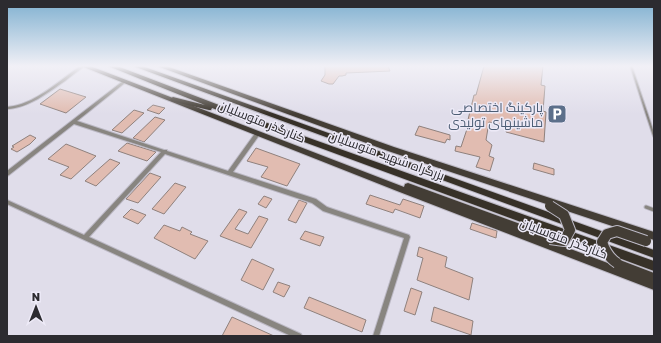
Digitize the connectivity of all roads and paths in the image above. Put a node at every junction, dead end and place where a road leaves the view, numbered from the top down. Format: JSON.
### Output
{"nodes":[{"id":1,"x":60,"y":82,"type":"edge"},
{"id":2,"x":124,"y":82,"type":"joint"},
{"id":3,"x":152,"y":82,"type":"edge"},
{"id":4,"x":180,"y":82,"type":"edge"},
{"id":5,"x":205,"y":82,"type":"edge"},
{"id":6,"x":636,"y":82,"type":"edge"},
{"id":7,"x":173,"y":99,"type":"junction"},
{"id":8,"x":7,"y":108,"type":"edge"},
{"id":9,"x":251,"y":120,"type":"junction"},
{"id":10,"x":74,"y":122,"type":"junction"},
{"id":11,"x":258,"y":133,"type":"junction"},
{"id":12,"x":654,"y":136,"type":"edge"},
{"id":13,"x":391,"y":148,"type":"junction"},
{"id":14,"x":165,"y":151,"type":"junction"},
{"id":15,"x":306,"y":152,"type":"junction"},
{"id":16,"x":230,"y":172,"type":"junction"},
{"id":17,"x":7,"y":174,"type":"edge"},
{"id":18,"x":7,"y":202,"type":"edge"},
{"id":19,"x":646,"y":207,"type":"dead end"},
{"id":20,"x":654,"y":210,"type":"edge"},
{"id":21,"x":85,"y":238,"type":"junction"},
{"id":22,"x":651,"y":240,"type":"edge"},
{"id":23,"x":654,"y":254,"type":"edge"},
{"id":24,"x":654,"y":266,"type":"edge"},
{"id":25,"x":654,"y":278,"type":"edge"},
{"id":26,"x":654,"y":285,"type":"edge"},
{"id":27,"x":299,"y":336,"type":"edge"},
{"id":28,"x":376,"y":336,"type":"edge"}],
"edges":[{"from":1,"to":8,"type":"street"},
{"from":2,"to":7,"type":"main road","name":"کنارگذر متوسلیان"},
{"from":2,"to":10,"type":"street"},
{"from":3,"to":9,"type":"highway","name":"بزرگراه شهید متوسلیان"},
{"from":4,"to":23,"type":"highway","name":"بزرگراه شهید متوسلیان"},
{"from":5,"to":13,"type":"main road","name":"کنارگذر متوسلیان"},
{"from":6,"to":12,"type":"lane"},
{"from":7,"to":9,"type":"highway"},
{"from":7,"to":11,"type":"main road","name":"کنارگذر متوسلیان"},
{"from":9,"to":24,"type":"highway","name":"بزرگراه شهید متوسلیان"},
{"from":10,"to":14,"type":"street"},
{"from":10,"to":17,"type":"street"},
{"from":11,"to":15,"type":"main road","name":"کنارگذر متوسلیان"},
{"from":11,"to":16,"type":"street"},
{"from":13,"to":15,"type":"main road","bridge":true},
{"from":13,"to":22,"type":"main road","name":"کنارگذر متوسلیان"},
{"from":14,"to":16,"type":"street"},
{"from":14,"to":21,"type":"street"},
{"from":15,"to":26,"type":"main road","name":"کنارگذر متوسلیان"},
{"from":16,"to":28,"type":"street"},
{"from":18,"to":21,"type":"street"},
{"from":19,"to":20,"type":"lane"},
{"from":21,"to":27,"type":"street"},
{"from":22,"to":25,"type":"main road","bridge":true}]}
